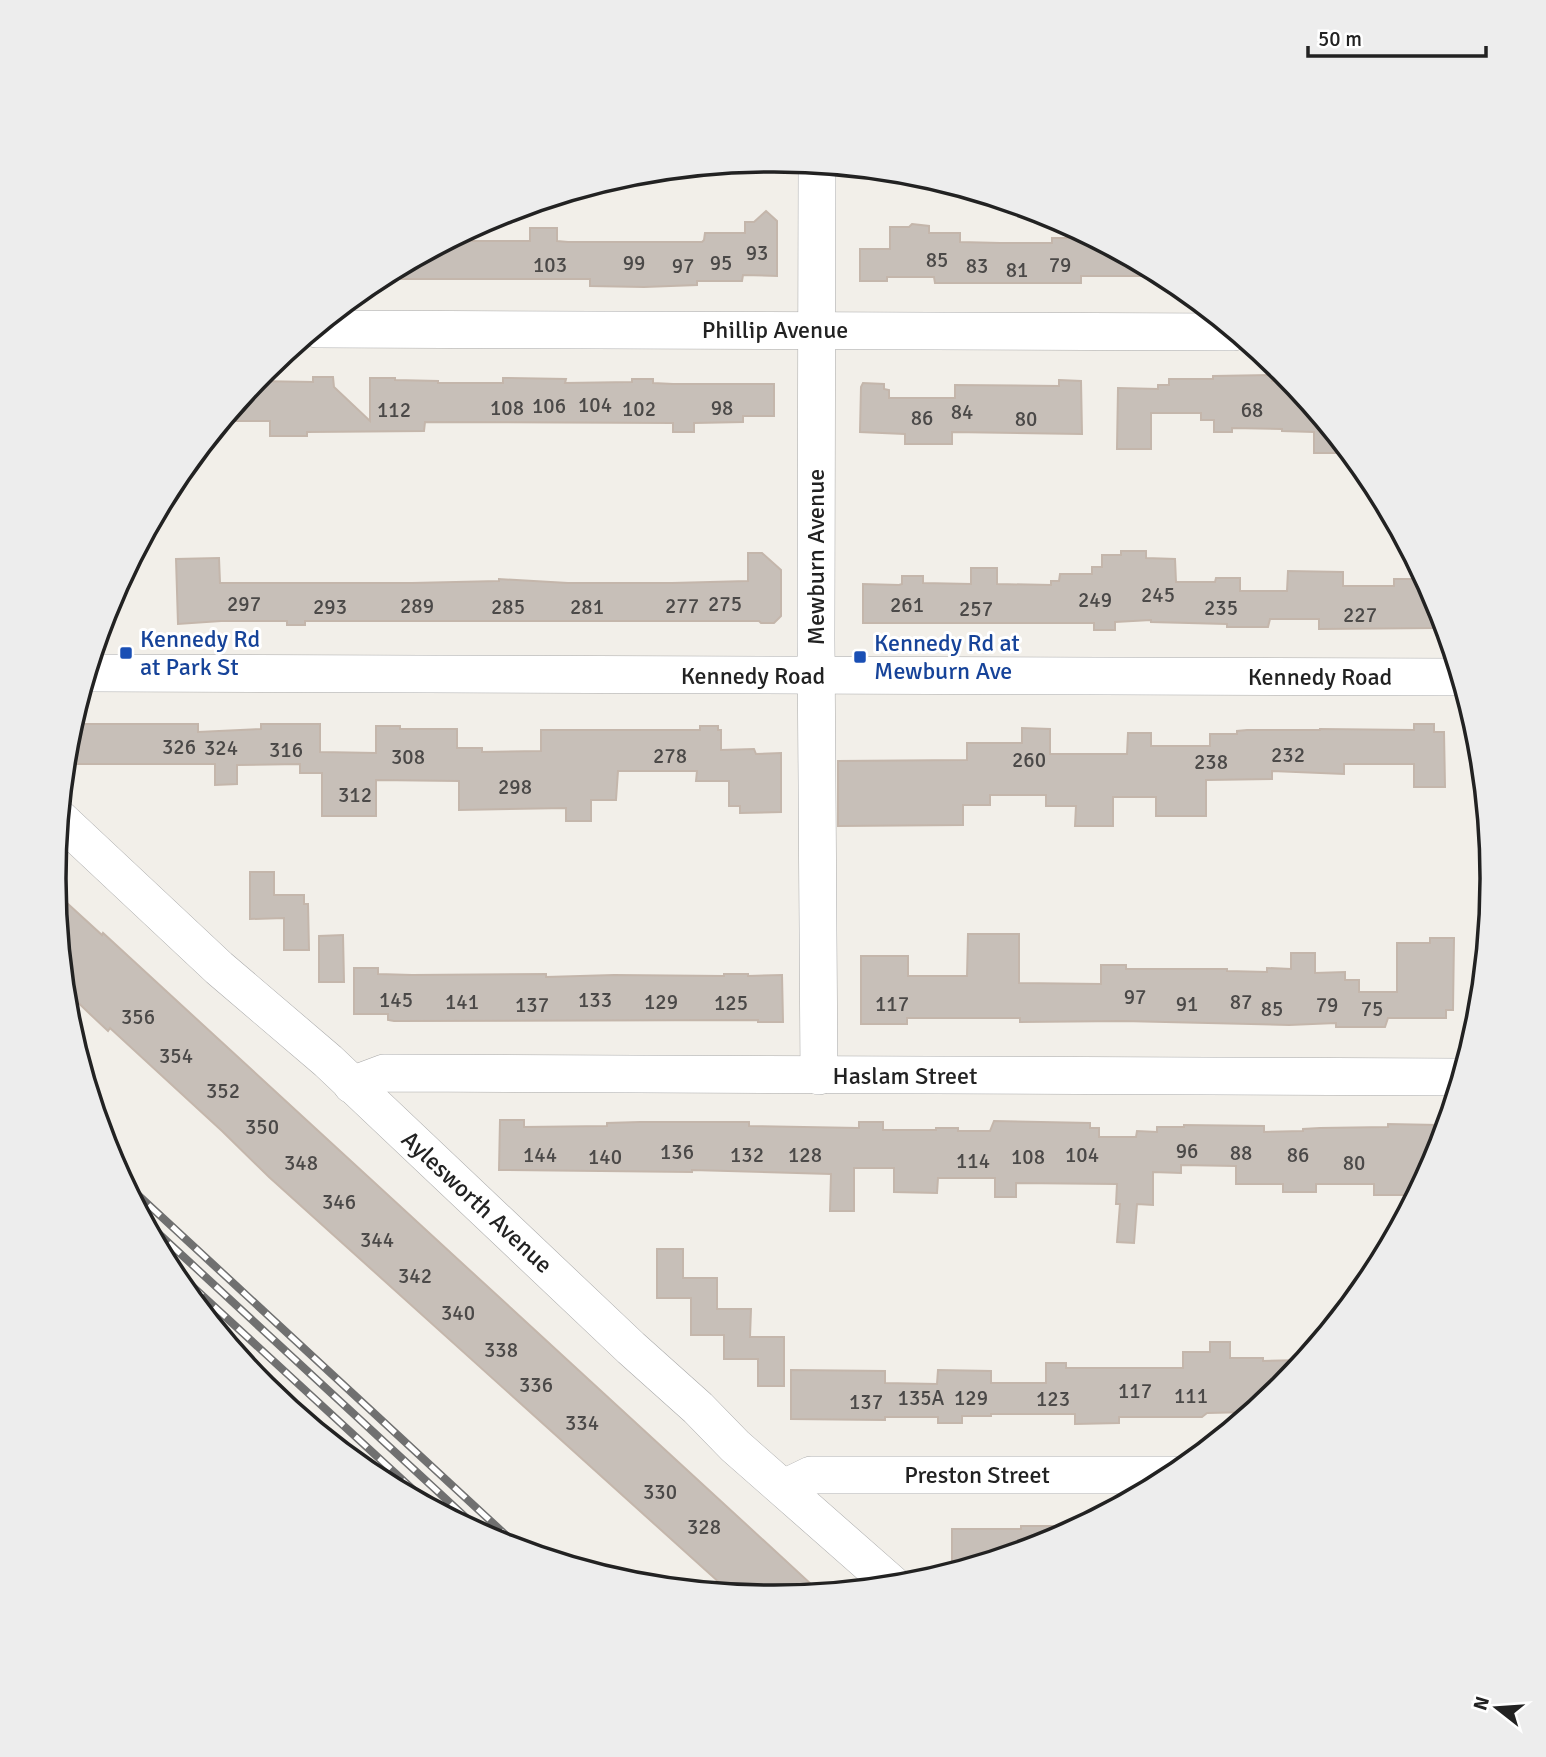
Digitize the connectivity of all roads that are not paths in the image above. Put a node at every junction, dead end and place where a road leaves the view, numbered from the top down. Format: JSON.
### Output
{"nodes":[{"id":1,"x":817,"y":174,"type":"edge"},
{"id":2,"x":331,"y":328,"type":"edge"},
{"id":3,"x":817,"y":330,"type":"junction"},
{"id":4,"x":1220,"y":332,"type":"edge"},
{"id":5,"x":98,"y":673,"type":"edge"},
{"id":6,"x":816,"y":676,"type":"junction"},
{"id":7,"x":1450,"y":677,"type":"edge"},
{"id":8,"x":69,"y":827,"type":"edge"},
{"id":9,"x":819,"y":1076,"type":"junction"},
{"id":10,"x":1450,"y":1077,"type":"edge"},
{"id":11,"x":352,"y":1085,"type":"junction"},
{"id":12,"x":1151,"y":1475,"type":"edge"},
{"id":13,"x":783,"y":1488,"type":"junction"},
{"id":14,"x":881,"y":1576,"type":"edge"}],
"edges":[{"from":1,"to":3,"type":"street","name":"Mewburn Avenue"},
{"from":2,"to":3,"type":"street","name":"Phillip Avenue"},
{"from":3,"to":4,"type":"street","name":"Phillip Avenue"},
{"from":3,"to":6,"type":"street","name":"Mewburn Avenue"},
{"from":5,"to":6,"type":"street","name":"Kennedy Road"},
{"from":6,"to":7,"type":"street","name":"Kennedy Road"},
{"from":6,"to":9,"type":"street","name":"Mewburn Avenue"},
{"from":8,"to":11,"type":"street","name":"Aylesworth Avenue"},
{"from":9,"to":10,"type":"street","name":"Haslam Street"},
{"from":9,"to":11,"type":"street","name":"Haslam Street"},
{"from":11,"to":13,"type":"street","name":"Aylesworth Avenue"},
{"from":12,"to":13,"type":"street","name":"Preston Street"},
{"from":13,"to":14,"type":"street","name":"Aylesworth Avenue"}]}
